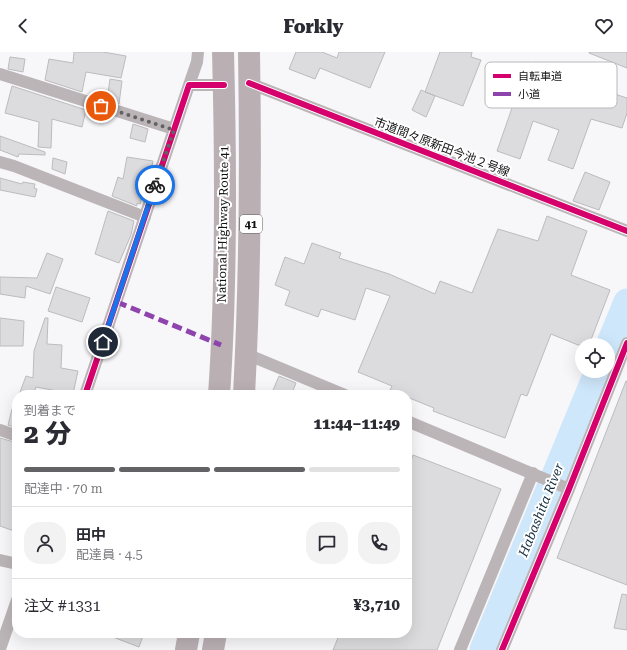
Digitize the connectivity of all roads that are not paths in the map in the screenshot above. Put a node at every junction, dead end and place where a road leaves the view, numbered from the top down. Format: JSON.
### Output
{"nodes":[{"id":1,"x":198,"y":52,"type":"edge"},
{"id":2,"x":223,"y":52,"type":"edge"},
{"id":3,"x":249,"y":52,"type":"edge"},
{"id":4,"x":0,"y":74,"type":"edge"},
{"id":5,"x":249,"y":83,"type":"junction"},
{"id":6,"x":189,"y":85,"type":"junction"},
{"id":7,"x":224,"y":85,"type":"junction"},
{"id":8,"x":174,"y":130,"type":"junction"},
{"id":9,"x":0,"y":162,"type":"edge"},
{"id":10,"x":145,"y":217,"type":"junction"},
{"id":11,"x":627,"y":232,"type":"edge"},
{"id":12,"x":627,"y":343,"type":"edge"},
{"id":13,"x":246,"y":354,"type":"junction"},
{"id":14,"x":87,"y":390,"type":"edge"},
{"id":15,"x":218,"y":390,"type":"edge"},
{"id":16,"x":244,"y":390,"type":"edge"},
{"id":17,"x":333,"y":390,"type":"edge"},
{"id":18,"x":412,"y":423,"type":"edge"},
{"id":19,"x":0,"y":430,"type":"edge"},
{"id":20,"x":12,"y":434,"type":"edge"},
{"id":21,"x":533,"y":473,"type":"junction"},
{"id":22,"x":569,"y":489,"type":"junction"},
{"id":23,"x":0,"y":560,"type":"edge"},
{"id":24,"x":12,"y":563,"type":"edge"},
{"id":25,"x":12,"y":614,"type":"edge"},
{"id":26,"x":188,"y":638,"type":"edge"},
{"id":27,"x":215,"y":638,"type":"edge"},
{"id":28,"x":0,"y":649,"type":"edge"},
{"id":29,"x":186,"y":650,"type":"edge"},
{"id":30,"x":213,"y":650,"type":"edge"},
{"id":31,"x":460,"y":650,"type":"edge"},
{"id":32,"x":502,"y":650,"type":"edge"}],
"edges":[{"from":1,"to":6,"type":"street"},
{"from":2,"to":7,"type":"highway","name":"National Highway Route 41","number":"41"},
{"from":3,"to":5,"type":"highway","number":"41"},
{"from":4,"to":8,"type":"street"},
{"from":5,"to":11,"type":"street","name":"市道間々原新田今池２号線"},
{"from":5,"to":13,"type":"highway","number":"41"},
{"from":6,"to":7,"type":"street"},
{"from":6,"to":8,"type":"street"},
{"from":7,"to":15,"type":"highway","name":"National Highway Route 41","number":"41"},
{"from":8,"to":10,"type":"street"},
{"from":9,"to":10,"type":"street"},
{"from":10,"to":14,"type":"street"},
{"from":12,"to":22,"type":"street"},
{"from":13,"to":16,"type":"highway","number":"41"},
{"from":13,"to":17,"type":"street"},
{"from":18,"to":21,"type":"street"},
{"from":19,"to":20,"type":"street"},
{"from":21,"to":22,"type":"street"},
{"from":21,"to":31,"type":"street"},
{"from":22,"to":32,"type":"street"},
{"from":23,"to":24,"type":"street"},
{"from":25,"to":28,"type":"street"},
{"from":26,"to":29,"type":"highway"},
{"from":27,"to":30,"type":"highway"}]}
